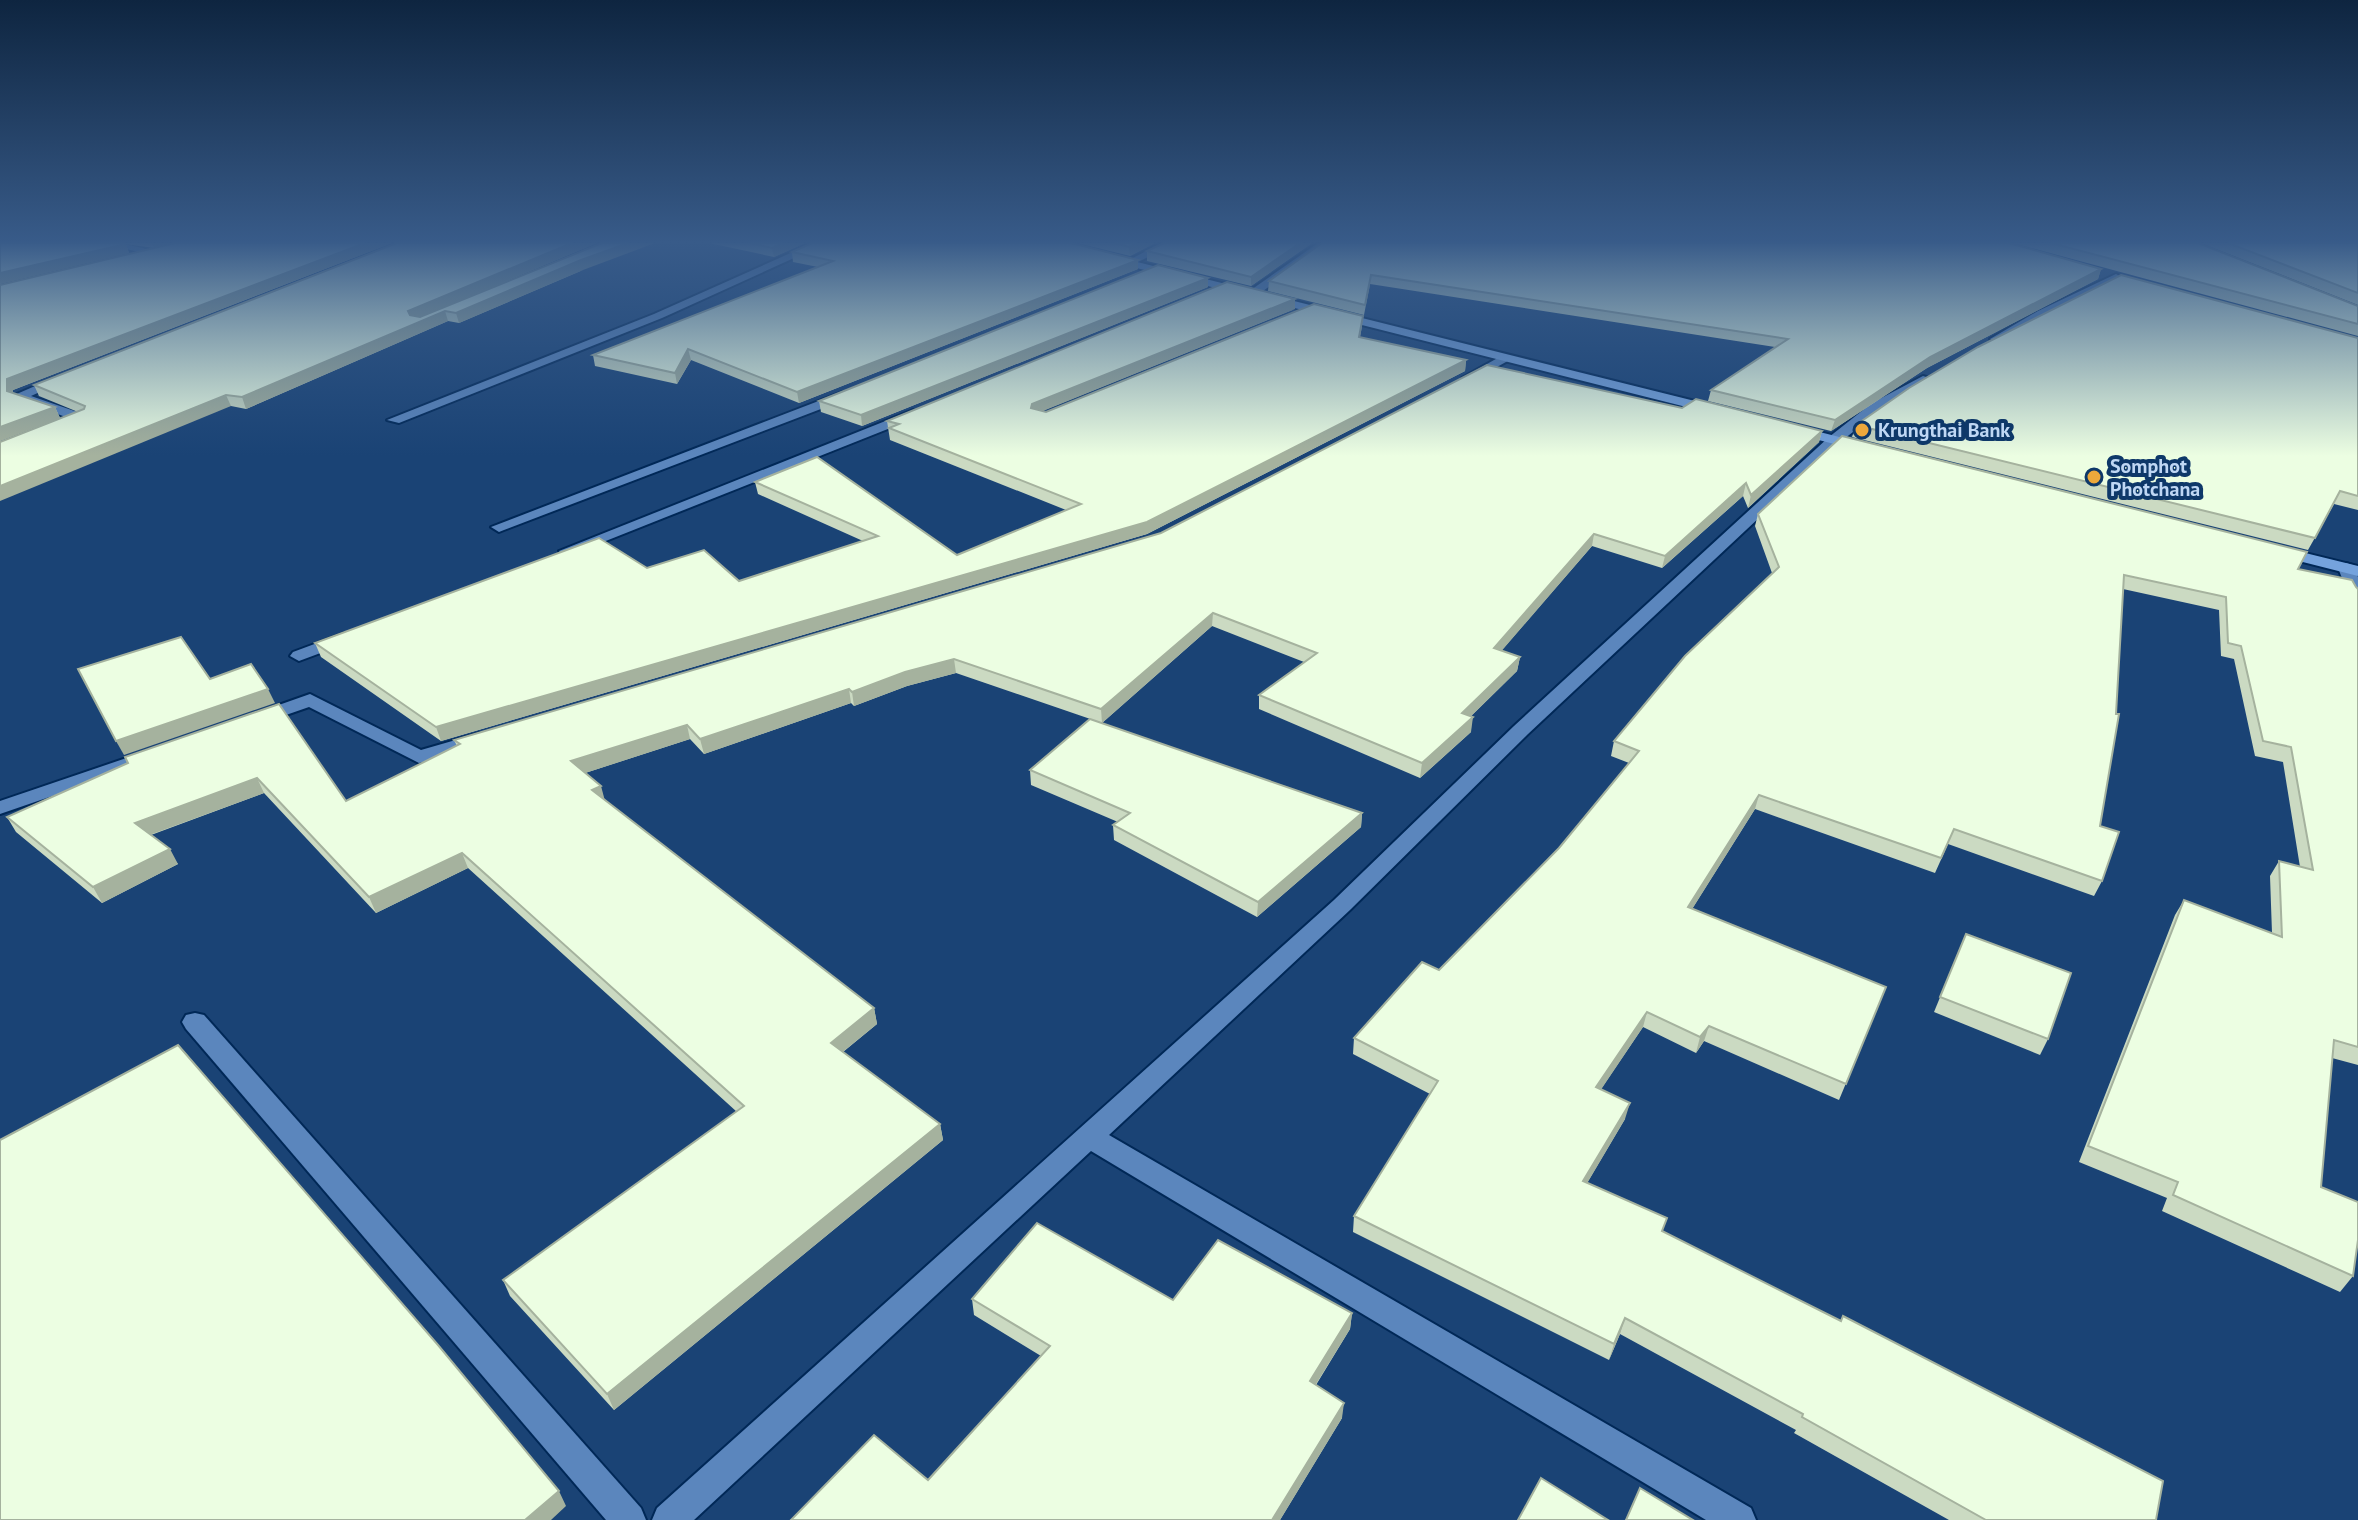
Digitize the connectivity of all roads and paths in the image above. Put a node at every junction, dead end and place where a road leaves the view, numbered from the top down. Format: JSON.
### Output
{"nodes":[{"id":1,"x":663,"y":314,"type":"edge"},
{"id":2,"x":1300,"y":314,"type":"edge"},
{"id":3,"x":1332,"y":314,"type":"edge"},
{"id":4,"x":2040,"y":314,"type":"edge"},
{"id":5,"x":1287,"y":319,"type":"edge"},
{"id":6,"x":1987,"y":345,"type":"edge"},
{"id":7,"x":1507,"y":358,"type":"junction"},
{"id":8,"x":1944,"y":369,"type":"edge"},
{"id":9,"x":77,"y":374,"type":"edge"},
{"id":10,"x":1451,"y":387,"type":"edge"},
{"id":11,"x":861,"y":388,"type":"edge"},
{"id":12,"x":922,"y":410,"type":"edge"},
{"id":13,"x":1730,"y":414,"type":"edge"},
{"id":14,"x":394,"y":420,"type":"dead end"},
{"id":15,"x":1774,"y":425,"type":"edge"},
{"id":16,"x":54,"y":429,"type":"edge"},
{"id":17,"x":1834,"y":440,"type":"junction"},
{"id":18,"x":1875,"y":450,"type":"edge"},
{"id":19,"x":499,"y":527,"type":"dead end"},
{"id":20,"x":2273,"y":550,"type":"edge"},
{"id":21,"x":552,"y":557,"type":"edge"},
{"id":22,"x":2352,"y":570,"type":"edge"},
{"id":23,"x":2358,"y":598,"type":"edge"},
{"id":24,"x":358,"y":633,"type":"edge"},
{"id":25,"x":299,"y":656,"type":"dead end"},
{"id":26,"x":236,"y":726,"type":"edge"},
{"id":27,"x":495,"y":734,"type":"edge"},
{"id":28,"x":162,"y":752,"type":"edge"},
{"id":29,"x":0,"y":808,"type":"edge"},
{"id":30,"x":195,"y":1022,"type":"dead end"},
{"id":31,"x":1088,"y":1136,"type":"junction"},
{"id":32,"x":629,"y":1520,"type":"edge"},
{"id":33,"x":669,"y":1520,"type":"edge"},
{"id":34,"x":1739,"y":1520,"type":"edge"}],
"edges":[{"from":1,"to":14,"type":"street"},
{"from":2,"to":5,"type":"street"},
{"from":3,"to":7,"type":"main road"},
{"from":4,"to":6,"type":"street"},
{"from":7,"to":10,"type":"street"},
{"from":7,"to":13,"type":"main road"},
{"from":8,"to":17,"type":"street"},
{"from":9,"to":16,"type":"street"},
{"from":11,"to":19,"type":"street"},
{"from":12,"to":21,"type":"street"},
{"from":15,"to":17,"type":"main road"},
{"from":17,"to":18,"type":"main road"},
{"from":17,"to":31,"type":"street"},
{"from":20,"to":22,"type":"main road"},
{"from":22,"to":23,"type":"street"},
{"from":24,"to":25,"type":"street"},
{"from":26,"to":27,"type":"street"},
{"from":28,"to":29,"type":"street"},
{"from":30,"to":32,"type":"street"},
{"from":31,"to":33,"type":"street"},
{"from":31,"to":34,"type":"street"}]}
